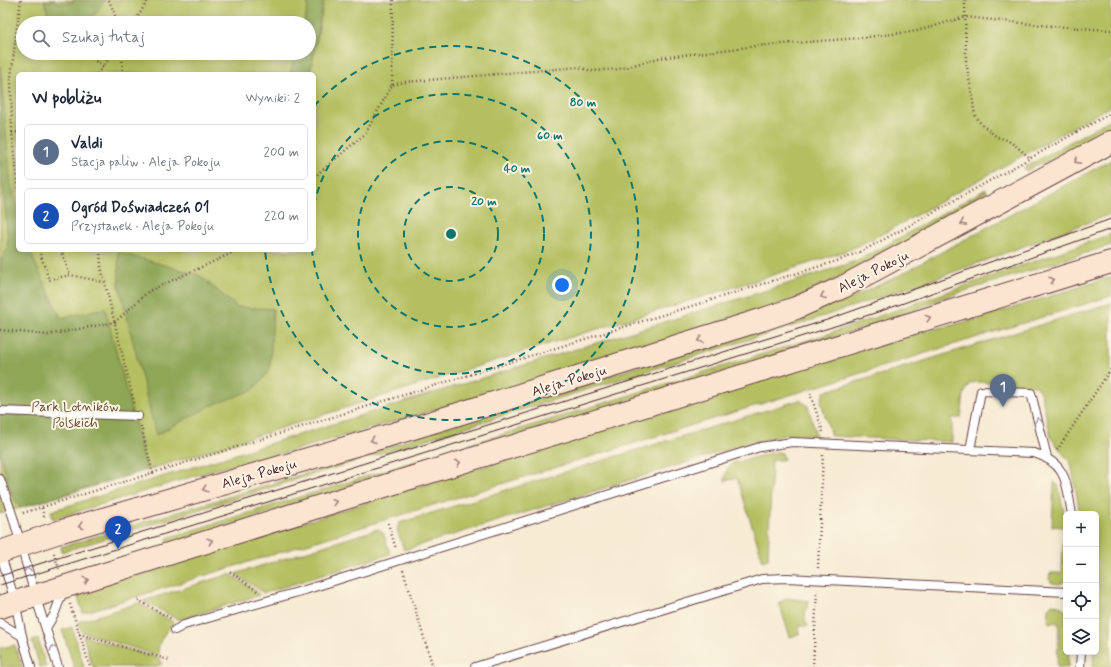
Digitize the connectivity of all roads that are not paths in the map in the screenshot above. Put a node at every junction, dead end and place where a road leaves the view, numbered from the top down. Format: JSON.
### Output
{"nodes":[{"id":1,"x":1111,"y":142,"type":"edge"},
{"id":2,"x":1111,"y":262,"type":"edge"},
{"id":3,"x":0,"y":411,"type":"edge"},
{"id":4,"x":138,"y":416,"type":"road end"},
{"id":5,"x":970,"y":450,"type":"junction"},
{"id":6,"x":1047,"y":457,"type":"junction"},
{"id":7,"x":0,"y":479,"type":"edge"},
{"id":8,"x":1071,"y":511,"type":"edge"},
{"id":9,"x":5,"y":550,"type":"edge"},
{"id":10,"x":65,"y":586,"type":"junction"},
{"id":11,"x":1063,"y":592,"type":"edge"},
{"id":12,"x":17,"y":601,"type":"edge"},
{"id":13,"x":0,"y":623,"type":"edge"},
{"id":14,"x":46,"y":628,"type":"junction"},
{"id":15,"x":176,"y":630,"type":"dead end"},
{"id":16,"x":22,"y":636,"type":"junction"},
{"id":17,"x":1081,"y":655,"type":"edge"},
{"id":18,"x":31,"y":667,"type":"edge"},
{"id":19,"x":58,"y":667,"type":"edge"},
{"id":20,"x":476,"y":667,"type":"edge"},
{"id":21,"x":1080,"y":667,"type":"edge"}],
"edges":[{"from":1,"to":9,"type":"main road","name":"Aleja Pokoju","one_way":true},
{"from":10,"to":2,"type":"main road","one_way":true},
{"from":3,"to":4,"type":"lane"},
{"from":5,"to":6,"type":"lane"},
{"from":6,"to":5,"type":"lane","one_way":true},
{"from":5,"to":15,"type":"lane"},
{"from":6,"to":8,"type":"lane"},
{"from":7,"to":9,"type":"lane"},
{"from":9,"to":12,"type":"lane"},
{"from":12,"to":9,"type":"lane","one_way":true},
{"from":10,"to":12,"type":"main road"},
{"from":10,"to":14,"type":"lane"},
{"from":11,"to":20,"type":"lane"},
{"from":12,"to":14,"type":"lane"},
{"from":12,"to":16,"type":"lane"},
{"from":13,"to":16,"type":"lane"},
{"from":19,"to":14,"type":"lane","one_way":true},
{"from":16,"to":18,"type":"lane"},
{"from":17,"to":21,"type":"lane"}]}
